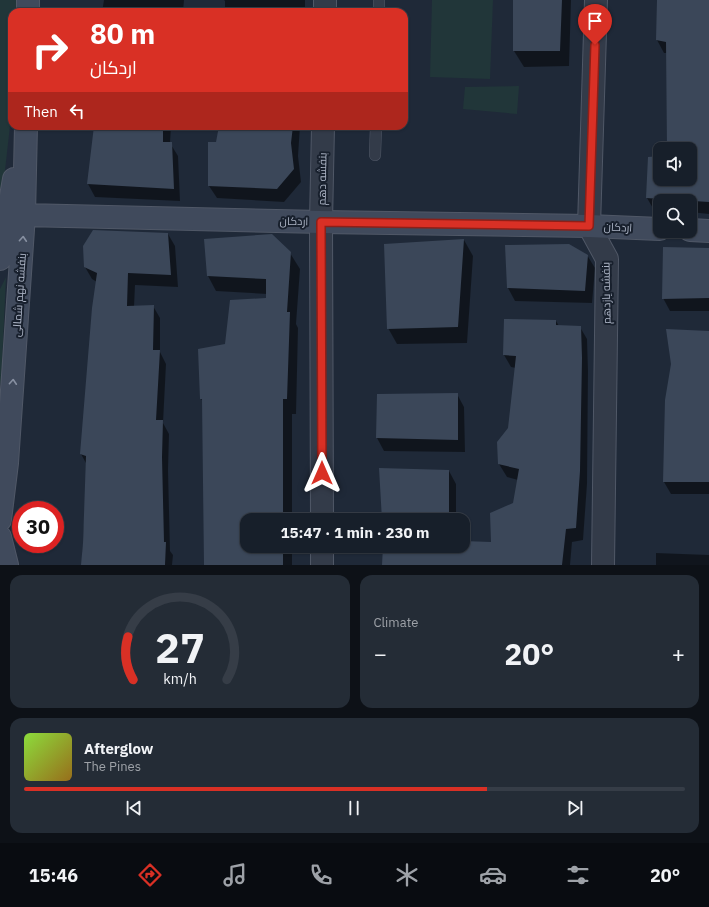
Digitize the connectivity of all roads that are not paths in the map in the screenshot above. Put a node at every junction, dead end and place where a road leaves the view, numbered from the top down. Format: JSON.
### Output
{"nodes":[{"id":1,"x":596,"y":0,"type":"edge"},
{"id":2,"x":18,"y":130,"type":"edge"},
{"id":3,"x":26,"y":130,"type":"edge"},
{"id":4,"x":323,"y":130,"type":"edge"},
{"id":5,"x":376,"y":130,"type":"edge"},
{"id":6,"x":375,"y":155,"type":"dead end"},
{"id":7,"x":24,"y":215,"type":"junction"},
{"id":8,"x":321,"y":222,"type":"junction"},
{"id":9,"x":589,"y":226,"type":"junction"},
{"id":10,"x":653,"y":229,"type":"edge"},
{"id":11,"x":697,"y":230,"type":"edge"},
{"id":12,"x":709,"y":231,"type":"edge"},
{"id":13,"x":0,"y":259,"type":"edge"},
{"id":14,"x":0,"y":404,"type":"edge"},
{"id":15,"x":7,"y":463,"type":"junction"},
{"id":16,"x":322,"y":513,"type":"edge"},
{"id":17,"x":0,"y":520,"type":"edge"},
{"id":18,"x":0,"y":537,"type":"edge"},
{"id":19,"x":322,"y":553,"type":"edge"},
{"id":20,"x":7,"y":565,"type":"edge"},
{"id":21,"x":322,"y":565,"type":"edge"},
{"id":22,"x":603,"y":565,"type":"edge"}],
"edges":[{"from":1,"to":9,"type":"street"},
{"from":2,"to":13,"type":"street"},
{"from":3,"to":7,"type":"street","name":"بنفشه نهم شمالی"},
{"from":4,"to":8,"type":"street","name":"بنفشه دهم"},
{"from":5,"to":6,"type":"lane"},
{"from":7,"to":8,"type":"street","name":"اردکان"},
{"from":15,"to":7,"type":"street","name":"بنفشه نهم شمالی","one_way":true},
{"from":8,"to":9,"type":"street","name":"اردکان"},
{"from":8,"to":16,"type":"street","name":"بنفشه دهم"},
{"from":9,"to":10,"type":"street","name":"اردکان"},
{"from":9,"to":22,"type":"street","name":"بنفشه یازدهم"},
{"from":11,"to":12,"type":"street"},
{"from":14,"to":15,"type":"street"},
{"from":15,"to":17,"type":"street"},
{"from":18,"to":20,"type":"street"},
{"from":19,"to":21,"type":"street"}]}
